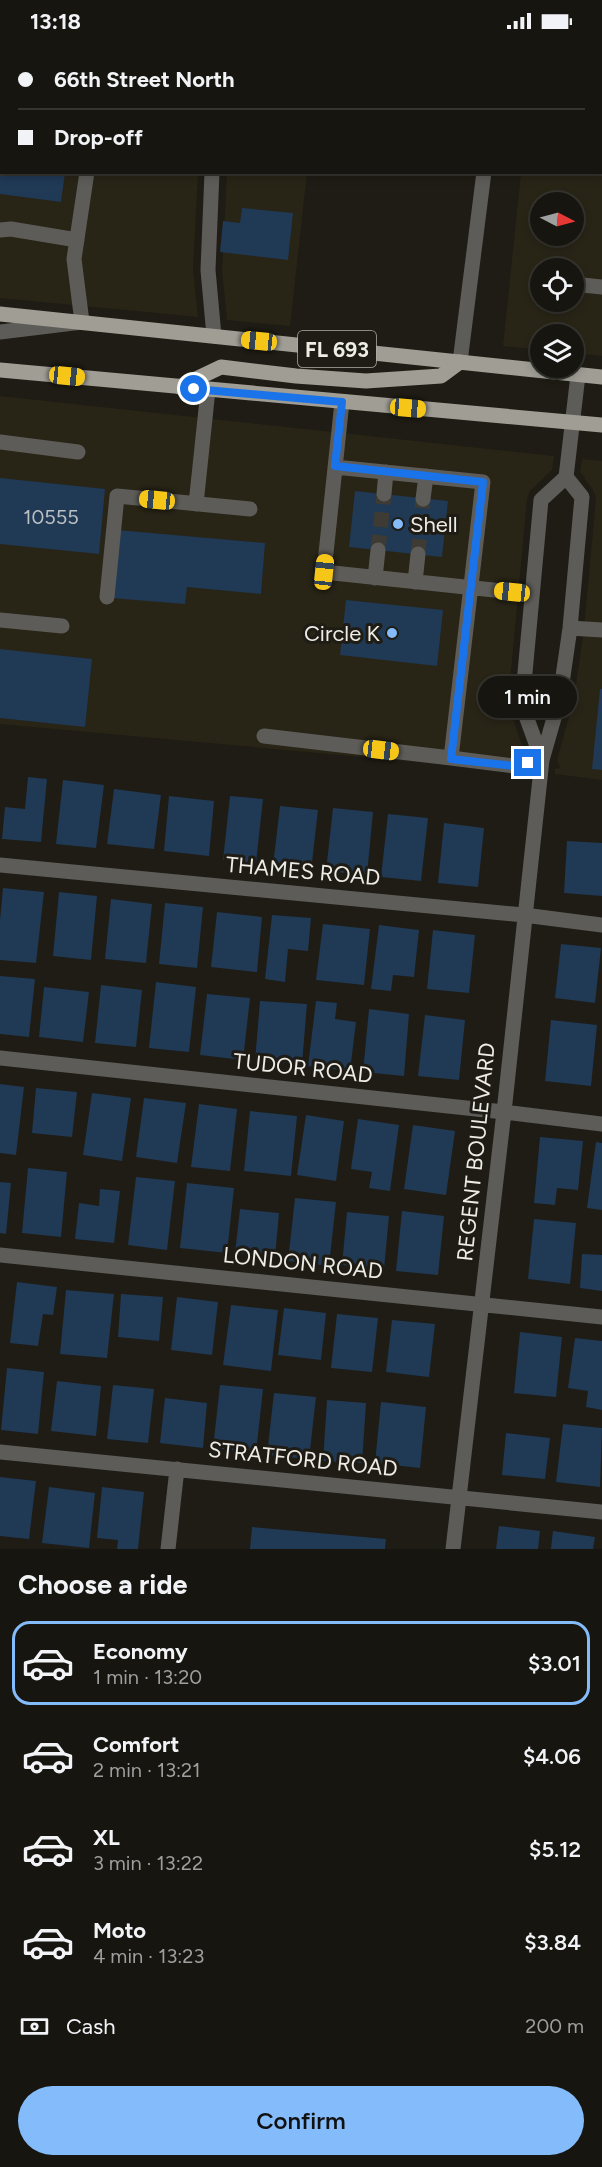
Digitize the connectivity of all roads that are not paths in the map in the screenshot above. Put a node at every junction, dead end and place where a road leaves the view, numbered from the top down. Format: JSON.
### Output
{"nodes":[{"id":1,"x":87,"y":174,"type":"edge"},
{"id":2,"x":212,"y":174,"type":"edge"},
{"id":3,"x":484,"y":174,"type":"edge"},
{"id":4,"x":0,"y":230,"type":"edge"},
{"id":5,"x":77,"y":240,"type":"junction"},
{"id":6,"x":584,"y":285,"type":"edge"},
{"id":7,"x":602,"y":287,"type":"edge"},
{"id":8,"x":0,"y":314,"type":"edge"},
{"id":9,"x":82,"y":322,"type":"junction"},
{"id":10,"x":0,"y":332,"type":"edge"},
{"id":11,"x":214,"y":336,"type":"junction"},
{"id":12,"x":460,"y":362,"type":"junction"},
{"id":13,"x":0,"y":369,"type":"edge"},
{"id":14,"x":530,"y":370,"type":"edge"},
{"id":15,"x":584,"y":376,"type":"edge"},
{"id":16,"x":602,"y":377,"type":"edge"},
{"id":17,"x":578,"y":378,"type":"edge"},
{"id":18,"x":179,"y":387,"type":"junction"},
{"id":19,"x":208,"y":390,"type":"junction"},
{"id":20,"x":342,"y":402,"type":"junction"},
{"id":21,"x":573,"y":422,"type":"junction"},
{"id":22,"x":602,"y":426,"type":"edge"},
{"id":23,"x":0,"y":442,"type":"edge"},
{"id":24,"x":78,"y":452,"type":"dead end"},
{"id":25,"x":335,"y":466,"type":"junction"},
{"id":26,"x":386,"y":472,"type":"junction"},
{"id":27,"x":426,"y":476,"type":"junction"},
{"id":28,"x":566,"y":477,"type":"junction"},
{"id":29,"x":384,"y":494,"type":"tunnel mouth"},
{"id":30,"x":423,"y":498,"type":"tunnel mouth"},
{"id":31,"x":196,"y":504,"type":"junction"},
{"id":32,"x":250,"y":509,"type":"dead end"},
{"id":33,"x":378,"y":550,"type":"tunnel mouth"},
{"id":34,"x":418,"y":554,"type":"tunnel mouth"},
{"id":35,"x":375,"y":578,"type":"junction"},
{"id":36,"x":415,"y":582,"type":"junction"},
{"id":37,"x":472,"y":588,"type":"junction"},
{"id":38,"x":532,"y":594,"type":"junction"},
{"id":39,"x":107,"y":597,"type":"dead end"},
{"id":40,"x":0,"y":620,"type":"edge"},
{"id":41,"x":62,"y":626,"type":"dead end"},
{"id":42,"x":570,"y":628,"type":"junction"},
{"id":43,"x":602,"y":630,"type":"edge"},
{"id":44,"x":264,"y":736,"type":"dead end"},
{"id":45,"x":451,"y":759,"type":"junction"},
{"id":46,"x":542,"y":760,"type":"junction"},
{"id":47,"x":0,"y":865,"type":"edge"},
{"id":48,"x":524,"y":915,"type":"junction"},
{"id":49,"x":602,"y":925,"type":"edge"},
{"id":50,"x":0,"y":1058,"type":"edge"},
{"id":51,"x":504,"y":1112,"type":"junction"},
{"id":52,"x":602,"y":1124,"type":"edge"},
{"id":53,"x":0,"y":1255,"type":"edge"},
{"id":54,"x":482,"y":1303,"type":"junction"},
{"id":55,"x":602,"y":1317,"type":"edge"},
{"id":56,"x":0,"y":1452,"type":"edge"},
{"id":57,"x":177,"y":1469,"type":"junction"},
{"id":58,"x":459,"y":1497,"type":"junction"},
{"id":59,"x":602,"y":1512,"type":"edge"},
{"id":60,"x":168,"y":1549,"type":"edge"},
{"id":61,"x":453,"y":1549,"type":"edge"}],
"edges":[{"from":1,"to":5,"type":"street"},
{"from":2,"to":11,"type":"street"},
{"from":3,"to":12,"type":"street"},
{"from":4,"to":5,"type":"street"},
{"from":5,"to":9,"type":"street"},
{"from":6,"to":7,"type":"street"},
{"from":8,"to":9,"type":"main road","number":"FL 693"},
{"from":9,"to":10,"type":"street"},
{"from":9,"to":11,"type":"main road","number":"FL 693"},
{"from":11,"to":12,"type":"main road","number":"FL 693"},
{"from":12,"to":14,"type":"main road","number":"FL 693"},
{"from":12,"to":18,"type":"main road"},
{"from":13,"to":18,"type":"main road","number":"FL 693"},
{"from":15,"to":16,"type":"main road","number":"FL 693"},
{"from":17,"to":21,"type":"street"},
{"from":18,"to":19,"type":"main road","number":"FL 693"},
{"from":19,"to":20,"type":"main road","number":"FL 693"},
{"from":19,"to":31,"type":"street"},
{"from":20,"to":21,"type":"main road","number":"FL 693"},
{"from":20,"to":25,"type":"street"},
{"from":21,"to":22,"type":"main road","number":"FL 693"},
{"from":21,"to":28,"type":"street"},
{"from":23,"to":24,"type":"street"},
{"from":25,"to":26,"type":"street"},
{"from":25,"to":35,"type":"street"},
{"from":26,"to":27,"type":"street"},
{"from":26,"to":29,"type":"street"},
{"from":27,"to":30,"type":"street"},
{"from":27,"to":37,"type":"street"},
{"from":28,"to":38,"type":"street","name":"REGENT BOULEVARD"},
{"from":28,"to":42,"type":"street","name":"REGENT BOULEVARD"},
{"from":31,"to":32,"type":"street"},
{"from":31,"to":39,"type":"street"},
{"from":33,"to":35,"type":"street"},
{"from":34,"to":36,"type":"street"},
{"from":35,"to":36,"type":"street"},
{"from":36,"to":37,"type":"street"},
{"from":37,"to":38,"type":"street"},
{"from":37,"to":45,"type":"street"},
{"from":38,"to":46,"type":"street","name":"REGENT BOULEVARD"},
{"from":40,"to":41,"type":"street"},
{"from":42,"to":43,"type":"street"},
{"from":42,"to":46,"type":"street","name":"REGENT BOULEVARD"},
{"from":44,"to":45,"type":"street"},
{"from":45,"to":46,"type":"street"},
{"from":46,"to":48,"type":"street","name":"REGENT BOULEVARD"},
{"from":47,"to":48,"type":"street","name":"THAMES ROAD"},
{"from":48,"to":49,"type":"street","name":"THAMES ROAD"},
{"from":48,"to":51,"type":"street","name":"REGENT BOULEVARD"},
{"from":50,"to":51,"type":"street","name":"TUDOR ROAD"},
{"from":51,"to":52,"type":"street","name":"TUDOR ROAD"},
{"from":51,"to":54,"type":"street","name":"REGENT BOULEVARD"},
{"from":53,"to":54,"type":"street","name":"LONDON ROAD"},
{"from":54,"to":55,"type":"street","name":"LONDON ROAD"},
{"from":54,"to":58,"type":"street","name":"REGENT BOULEVARD"},
{"from":56,"to":57,"type":"street","name":"STRATFORD ROAD"},
{"from":57,"to":58,"type":"street","name":"STRATFORD ROAD"},
{"from":57,"to":60,"type":"street"},
{"from":58,"to":59,"type":"street","name":"STRATFORD ROAD"},
{"from":58,"to":61,"type":"street","name":"REGENT BOULEVARD"}]}
